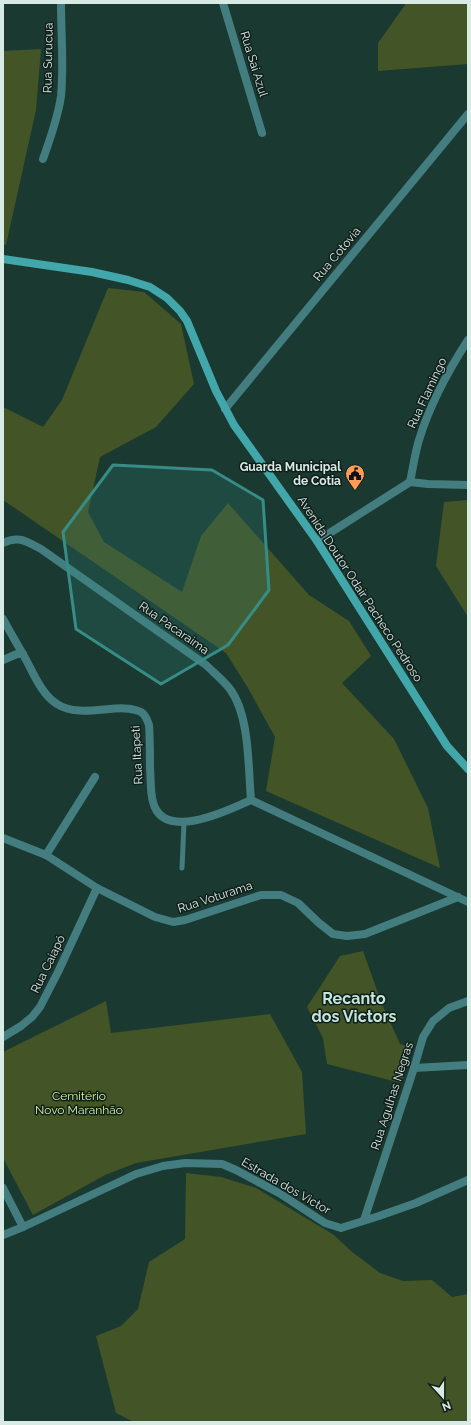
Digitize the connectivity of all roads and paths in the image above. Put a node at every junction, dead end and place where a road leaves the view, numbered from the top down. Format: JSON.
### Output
{"nodes":[{"id":1,"x":61,"y":3,"type":"edge"},
{"id":2,"x":223,"y":3,"type":"edge"},
{"id":3,"x":468,"y":114,"type":"edge"},
{"id":4,"x":262,"y":133,"type":"dead end"},
{"id":5,"x":43,"y":159,"type":"dead end"},
{"id":6,"x":3,"y":259,"type":"edge"},
{"id":7,"x":468,"y":340,"type":"edge"},
{"id":8,"x":225,"y":409,"type":"junction"},
{"id":9,"x":410,"y":482,"type":"junction"},
{"id":10,"x":468,"y":485,"type":"edge"},
{"id":11,"x":317,"y":541,"type":"junction"},
{"id":12,"x":3,"y":543,"type":"edge"},
{"id":13,"x":3,"y":619,"type":"edge"},
{"id":14,"x":23,"y":654,"type":"junction"},
{"id":15,"x":3,"y":660,"type":"edge"},
{"id":16,"x":468,"y":769,"type":"edge"},
{"id":17,"x":95,"y":777,"type":"dead end"},
{"id":18,"x":251,"y":800,"type":"junction"},
{"id":19,"x":184,"y":822,"type":"junction"},
{"id":20,"x":3,"y":838,"type":"edge"},
{"id":21,"x":46,"y":855,"type":"junction"},
{"id":22,"x":182,"y":868,"type":"dead end"},
{"id":23,"x":97,"y":888,"type":"junction"},
{"id":24,"x":458,"y":897,"type":"junction"},
{"id":25,"x":468,"y":902,"type":"edge"},
{"id":26,"x":468,"y":1001,"type":"edge"},
{"id":27,"x":3,"y":1037,"type":"edge"},
{"id":28,"x":468,"y":1065,"type":"edge"},
{"id":29,"x":414,"y":1068,"type":"junction"},
{"id":30,"x":468,"y":1180,"type":"edge"},
{"id":31,"x":3,"y":1188,"type":"edge"},
{"id":32,"x":364,"y":1220,"type":"junction"},
{"id":33,"x":23,"y":1227,"type":"junction"},
{"id":34,"x":3,"y":1234,"type":"edge"}],
"edges":[{"from":1,"to":5,"type":"street","name":"Rua Surucua"},
{"from":2,"to":4,"type":"street","name":"Rua Sai Azul"},
{"from":3,"to":8,"type":"street","name":"Rua Cotovia"},
{"from":6,"to":8,"type":"main road","name":"Avenida Doutor Odair Pacheco Pedroso"},
{"from":7,"to":9,"type":"street","name":"Rua Flamingo"},
{"from":8,"to":11,"type":"main road","name":"Avenida Doutor Odair Pacheco Pedroso"},
{"from":9,"to":10,"type":"street"},
{"from":9,"to":11,"type":"street"},
{"from":11,"to":16,"type":"main road","name":"Avenida Doutor Odair Pacheco Pedroso"},
{"from":12,"to":18,"type":"street","name":"Rua Pacaraima"},
{"from":13,"to":14,"type":"street","name":"Rua Itapeti"},
{"from":14,"to":15,"type":"street"},
{"from":14,"to":19,"type":"street","name":"Rua Itapeti"},
{"from":17,"to":21,"type":"street"},
{"from":18,"to":19,"type":"street","name":"Rua Itapeti"},
{"from":18,"to":24,"type":"street"},
{"from":19,"to":22,"type":"lane"},
{"from":20,"to":21,"type":"street","name":"Rua Voturama"},
{"from":21,"to":23,"type":"street","name":"Rua Voturama"},
{"from":23,"to":24,"type":"street","name":"Rua Voturama"},
{"from":23,"to":27,"type":"street","name":"Rua Caiapó"},
{"from":24,"to":25,"type":"street"},
{"from":26,"to":29,"type":"street","name":"Rua Agulhas Negras"},
{"from":28,"to":29,"type":"street"},
{"from":29,"to":32,"type":"street","name":"Rua Agulhas Negras"},
{"from":30,"to":32,"type":"street","name":"Estrada dos Victor"},
{"from":31,"to":33,"type":"street"},
{"from":32,"to":33,"type":"street","name":"Estrada dos Victor"},
{"from":33,"to":34,"type":"street","name":"Estrada dos Victor"}]}
